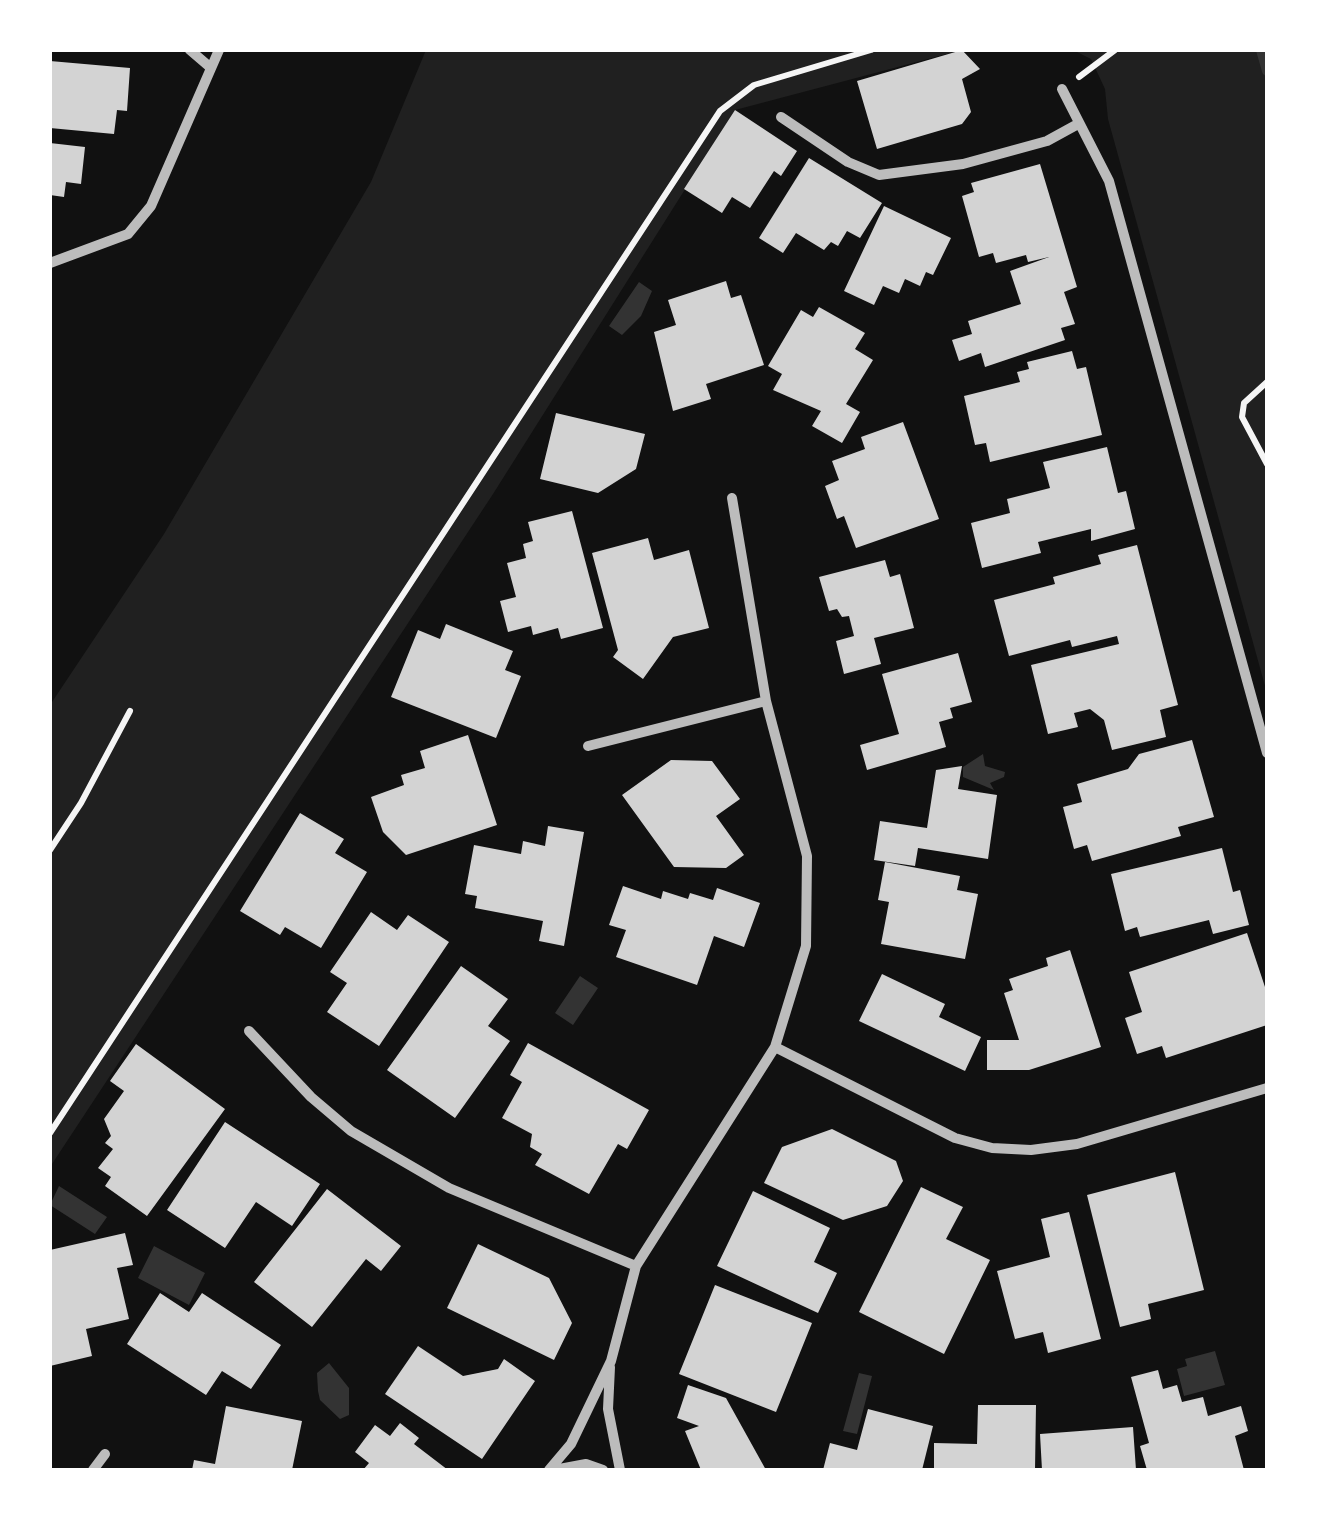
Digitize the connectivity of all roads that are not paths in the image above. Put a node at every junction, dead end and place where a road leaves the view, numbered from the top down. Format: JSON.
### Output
{"nodes":[{"id":1,"x":190,"y":50,"type":"edge"},
{"id":2,"x":219,"y":50,"type":"edge"},
{"id":3,"x":211,"y":68,"type":"junction"},
{"id":4,"x":1062,"y":89,"type":"road end"},
{"id":5,"x":780,"y":116,"type":"dead end"},
{"id":6,"x":1078,"y":124,"type":"junction"},
{"id":7,"x":50,"y":262,"type":"edge"},
{"id":8,"x":732,"y":498,"type":"dead end"},
{"id":9,"x":766,"y":702,"type":"junction"},
{"id":10,"x":588,"y":746,"type":"dead end"},
{"id":11,"x":1267,"y":754,"type":"edge"},
{"id":12,"x":249,"y":1031,"type":"dead end"},
{"id":13,"x":775,"y":1048,"type":"junction"},
{"id":14,"x":1267,"y":1088,"type":"edge"},
{"id":15,"x":636,"y":1266,"type":"junction"},
{"id":16,"x":611,"y":1361,"type":"junction"},
{"id":17,"x":104,"y":1454,"type":"dead end"},
{"id":18,"x":93,"y":1470,"type":"edge"},
{"id":19,"x":552,"y":1470,"type":"edge"},
{"id":20,"x":603,"y":1470,"type":"edge"},
{"id":21,"x":620,"y":1470,"type":"edge"}],
"edges":[{"from":1,"to":3,"type":"street"},
{"from":2,"to":3,"type":"street"},
{"from":3,"to":7,"type":"street"},
{"from":4,"to":6,"type":"street"},
{"from":5,"to":6,"type":"street"},
{"from":6,"to":11,"type":"street"},
{"from":8,"to":9,"type":"street"},
{"from":9,"to":10,"type":"street"},
{"from":9,"to":13,"type":"street"},
{"from":12,"to":15,"type":"street"},
{"from":13,"to":14,"type":"street"},
{"from":13,"to":15,"type":"street"},
{"from":15,"to":16,"type":"street"},
{"from":16,"to":19,"type":"street"},
{"from":16,"to":21,"type":"street"},
{"from":17,"to":18,"type":"street"},
{"from":19,"to":20,"type":"street"}]}
